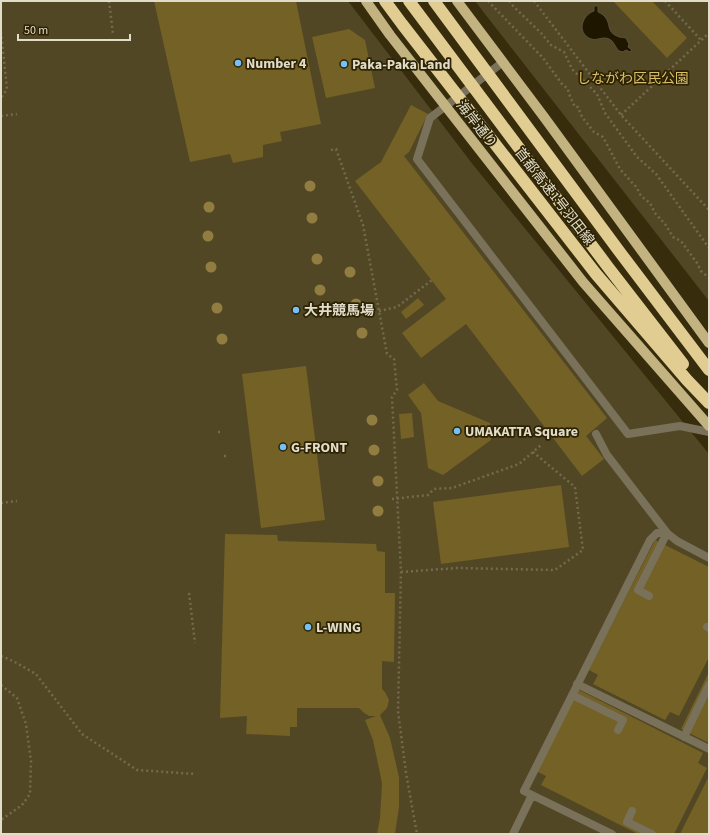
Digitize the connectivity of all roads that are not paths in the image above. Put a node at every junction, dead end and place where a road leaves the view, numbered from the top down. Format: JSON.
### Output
{"nodes":[{"id":1,"x":366,"y":1,"type":"edge"},
{"id":2,"x":385,"y":1,"type":"edge"},
{"id":3,"x":409,"y":1,"type":"edge"},
{"id":4,"x":434,"y":1,"type":"edge"},
{"id":5,"x":457,"y":1,"type":"edge"},
{"id":6,"x":503,"y":62,"type":"junction"},
{"id":7,"x":445,"y":106,"type":"junction"},
{"id":8,"x":709,"y":343,"type":"edge"},
{"id":9,"x":709,"y":370,"type":"edge"},
{"id":10,"x":709,"y":396,"type":"edge"},
{"id":11,"x":709,"y":403,"type":"edge"},
{"id":12,"x":709,"y":426,"type":"edge"},
{"id":13,"x":709,"y":432,"type":"edge"},
{"id":14,"x":596,"y":434,"type":"dead end"},
{"id":15,"x":667,"y":533,"type":"junction"},
{"id":16,"x":709,"y":558,"type":"edge"},
{"id":17,"x":649,"y":596,"type":"dead end"},
{"id":18,"x":577,"y":684,"type":"junction"},
{"id":19,"x":709,"y":685,"type":"edge"},
{"id":20,"x":572,"y":695,"type":"junction"},
{"id":21,"x":618,"y":730,"type":"dead end"},
{"id":22,"x":684,"y":737,"type":"junction"},
{"id":23,"x":709,"y":749,"type":"edge"},
{"id":24,"x":532,"y":795,"type":"junction"},
{"id":25,"x":632,"y":812,"type":"dead end"},
{"id":26,"x":513,"y":834,"type":"edge"},
{"id":27,"x":612,"y":834,"type":"edge"},
{"id":28,"x":652,"y":834,"type":"edge"}],
"edges":[{"from":1,"to":7,"type":"main road","name":"海岸通り"},
{"from":2,"to":11,"type":"highway","name":"首都高速1号羽田線","bridge":true},
{"from":3,"to":10,"type":"highway","bridge":true},
{"from":4,"to":9,"type":"highway","name":"首都高速1号羽田線","bridge":true},
{"from":5,"to":6,"type":"main road"},
{"from":6,"to":7,"type":"lane"},
{"from":6,"to":8,"type":"main road"},
{"from":7,"to":12,"type":"main road","name":"海岸通り"},
{"from":7,"to":13,"type":"lane"},
{"from":14,"to":15,"type":"lane"},
{"from":15,"to":16,"type":"lane"},
{"from":15,"to":17,"type":"lane"},
{"from":15,"to":18,"type":"lane"},
{"from":18,"to":20,"type":"lane"},
{"from":18,"to":22,"type":"lane"},
{"from":19,"to":22,"type":"lane"},
{"from":20,"to":21,"type":"lane"},
{"from":20,"to":24,"type":"lane"},
{"from":22,"to":23,"type":"lane"},
{"from":24,"to":26,"type":"lane"},
{"from":24,"to":27,"type":"lane"},
{"from":25,"to":28,"type":"lane"}]}
